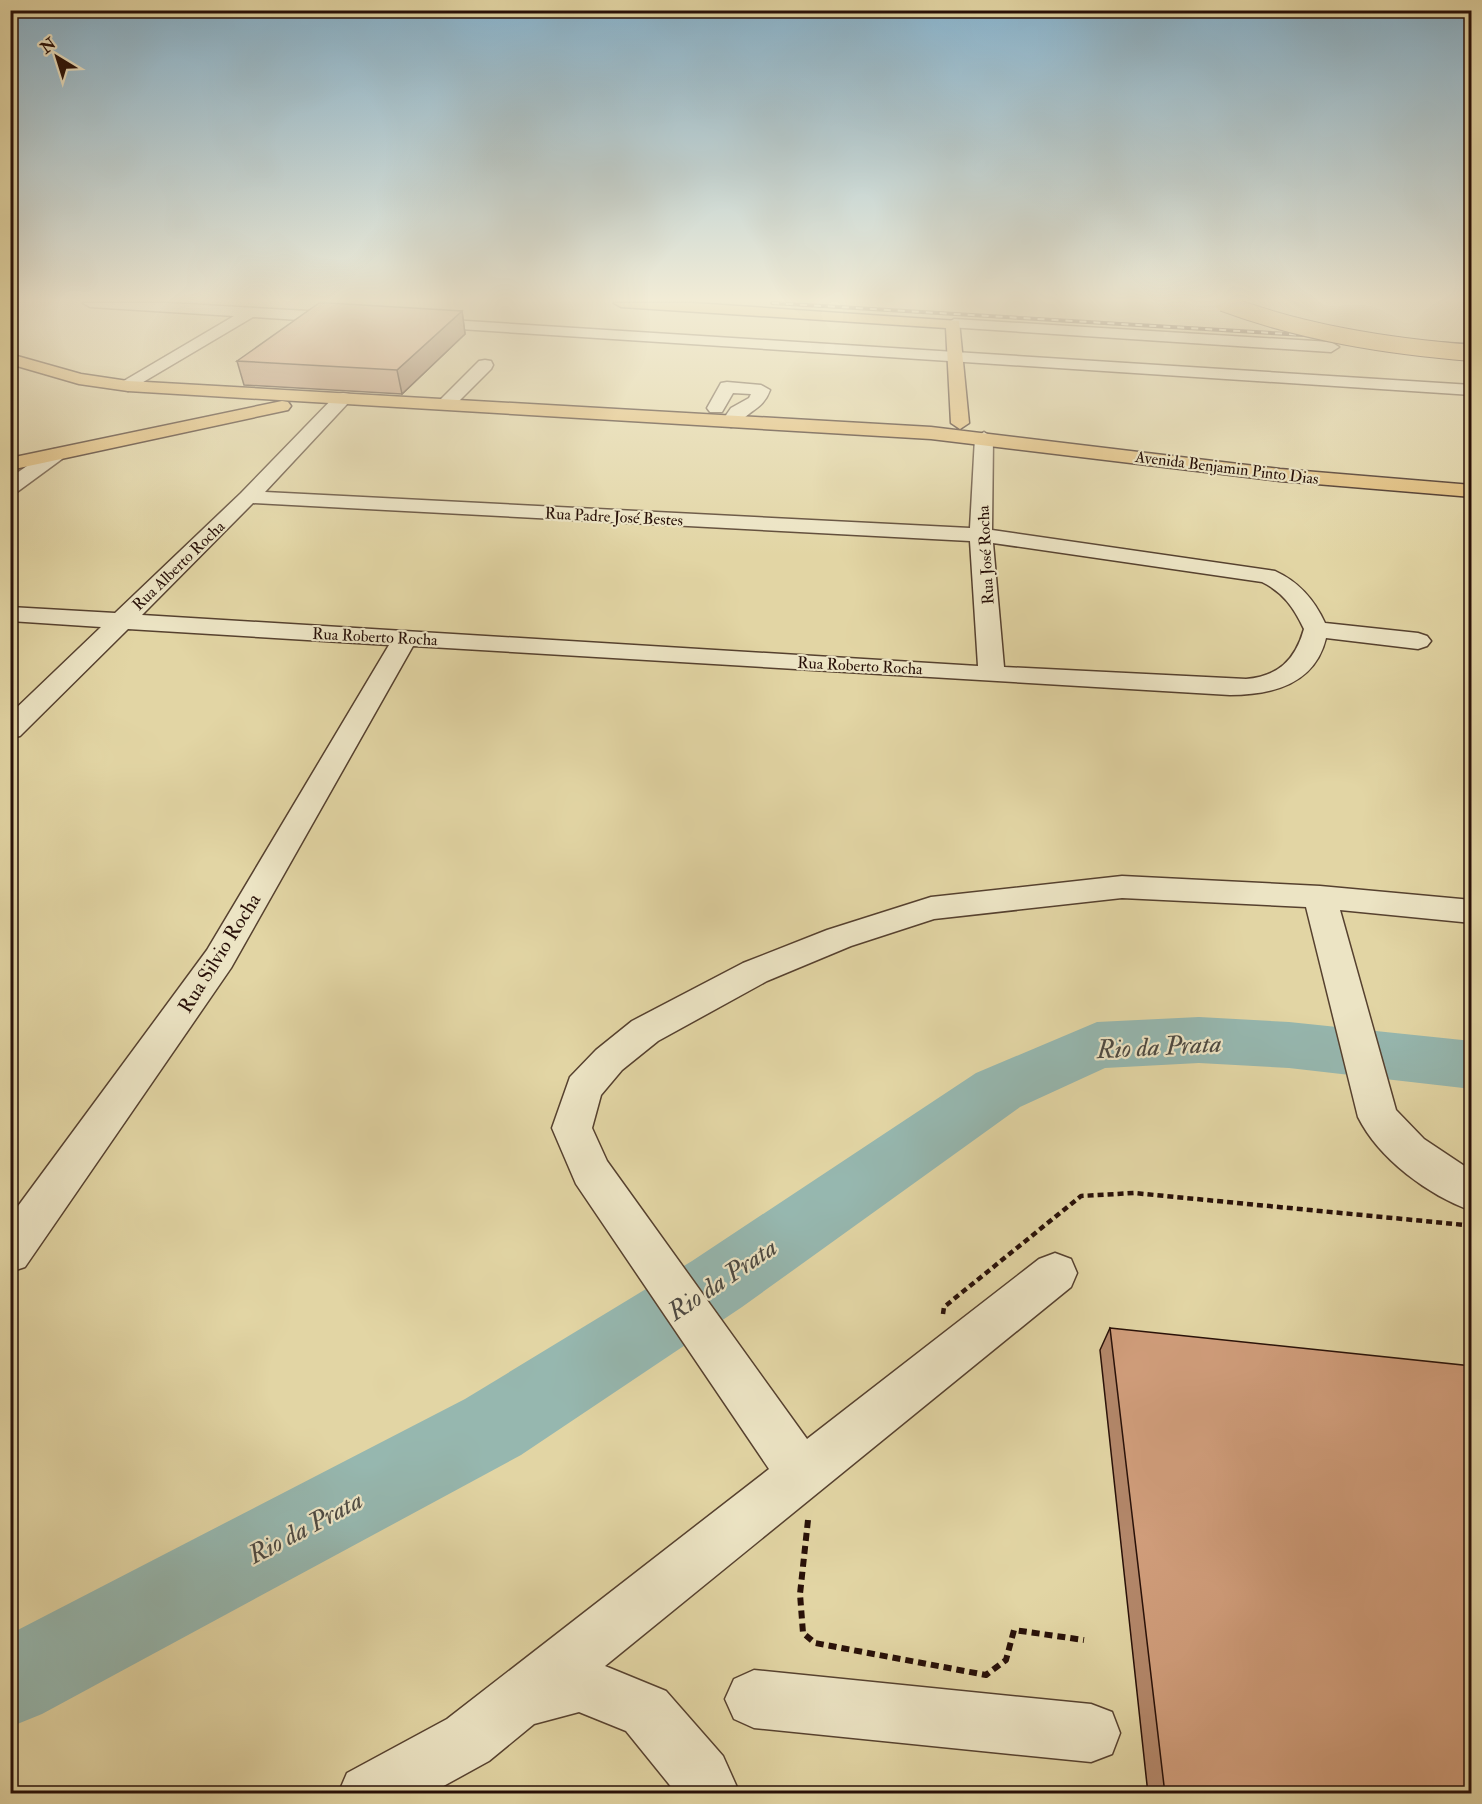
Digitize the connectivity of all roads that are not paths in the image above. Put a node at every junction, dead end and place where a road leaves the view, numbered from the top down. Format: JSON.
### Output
{"nodes":[{"id":1,"x":148,"y":387,"type":"edge"},
{"id":2,"x":463,"y":387,"type":"edge"},
{"id":3,"x":727,"y":387,"type":"edge"},
{"id":4,"x":729,"y":387,"type":"edge"},
{"id":5,"x":958,"y":387,"type":"edge"},
{"id":6,"x":1428,"y":387,"type":"edge"},
{"id":7,"x":1472,"y":390,"type":"edge"},
{"id":8,"x":333,"y":398,"type":"junction"},
{"id":9,"x":445,"y":405,"type":"junction"},
{"id":10,"x":716,"y":408,"type":"dead end"},
{"id":11,"x":731,"y":421,"type":"junction"},
{"id":12,"x":960,"y":423,"type":"junction"},
{"id":13,"x":931,"y":433,"type":"junction"},
{"id":14,"x":984,"y":438,"type":"junction"},
{"id":15,"x":55,"y":455,"type":"junction"},
{"id":16,"x":10,"y":464,"type":"edge"},
{"id":17,"x":10,"y":488,"type":"edge"},
{"id":18,"x":1472,"y":491,"type":"edge"},
{"id":19,"x":248,"y":497,"type":"junction"},
{"id":20,"x":981,"y":535,"type":"junction"},
{"id":21,"x":10,"y":614,"type":"edge"},
{"id":22,"x":118,"y":622,"type":"junction"},
{"id":23,"x":1316,"y":629,"type":"junction"},
{"id":24,"x":405,"y":638,"type":"junction"},
{"id":25,"x":1418,"y":642,"type":"dead end"},
{"id":26,"x":992,"y":673,"type":"junction"},
{"id":27,"x":10,"y":730,"type":"edge"},
{"id":28,"x":1320,"y":897,"type":"junction"},
{"id":29,"x":1472,"y":912,"type":"edge"},
{"id":30,"x":1472,"y":1193,"type":"edge"},
{"id":31,"x":10,"y":1253,"type":"edge"},
{"id":32,"x":1055,"y":1274,"type":"dead end"},
{"id":33,"x":807,"y":1493,"type":"junction"},
{"id":34,"x":520,"y":1698,"type":"junction"},
{"id":35,"x":754,"y":1699,"type":"dead end"},
{"id":36,"x":1091,"y":1733,"type":"dead end"},
{"id":37,"x":368,"y":1794,"type":"edge"},
{"id":38,"x":710,"y":1794,"type":"edge"}],
"edges":[{"from":1,"to":8,"type":"main road","name":"Avenida Benjamin Pinto Dias"},
{"from":2,"to":9,"type":"street"},
{"from":3,"to":10,"type":"street"},
{"from":4,"to":11,"type":"street"},
{"from":5,"to":12,"type":"main road"},
{"from":6,"to":7,"type":"street"},
{"from":8,"to":9,"type":"main road","name":"Avenida Benjamin Pinto Dias"},
{"from":8,"to":15,"type":"main road"},
{"from":8,"to":19,"type":"street","name":"Rua Alberto Rocha"},
{"from":9,"to":11,"type":"main road","name":"Avenida Benjamin Pinto Dias"},
{"from":11,"to":13,"type":"main road","name":"Avenida Benjamin Pinto Dias"},
{"from":12,"to":13,"type":"main road","name":"Avenida Benjamin Pinto Dias"},
{"from":12,"to":14,"type":"main road","name":"Avenida Benjamin Pinto Dias"},
{"from":13,"to":14,"type":"main road","name":"Avenida Benjamin Pinto Dias"},
{"from":14,"to":18,"type":"main road","name":"Avenida Benjamin Pinto Dias"},
{"from":14,"to":20,"type":"street","name":"Rua José Rocha"},
{"from":15,"to":16,"type":"main road"},
{"from":15,"to":17,"type":"street"},
{"from":19,"to":20,"type":"street","name":"Rua Padre José Bestes"},
{"from":19,"to":22,"type":"street","name":"Rua Alberto Rocha"},
{"from":20,"to":23,"type":"street"},
{"from":20,"to":26,"type":"street","name":"Rua José Rocha"},
{"from":21,"to":22,"type":"street","name":"Rua Roberto Rocha"},
{"from":22,"to":24,"type":"street","name":"Rua Roberto Rocha"},
{"from":22,"to":27,"type":"street","name":"Rua Alberto Rocha"},
{"from":23,"to":25,"type":"street"},
{"from":23,"to":26,"type":"street","name":"Rua Roberto Rocha"},
{"from":24,"to":26,"type":"street","name":"Rua Roberto Rocha"},
{"from":24,"to":31,"type":"street","name":"Rua Silvio Rocha"},
{"from":28,"to":29,"type":"street"},
{"from":28,"to":30,"type":"street"},
{"from":28,"to":33,"type":"street"},
{"from":32,"to":33,"type":"street"},
{"from":33,"to":34,"type":"street"},
{"from":34,"to":37,"type":"street"},
{"from":34,"to":38,"type":"street"},
{"from":35,"to":36,"type":"street"}]}
